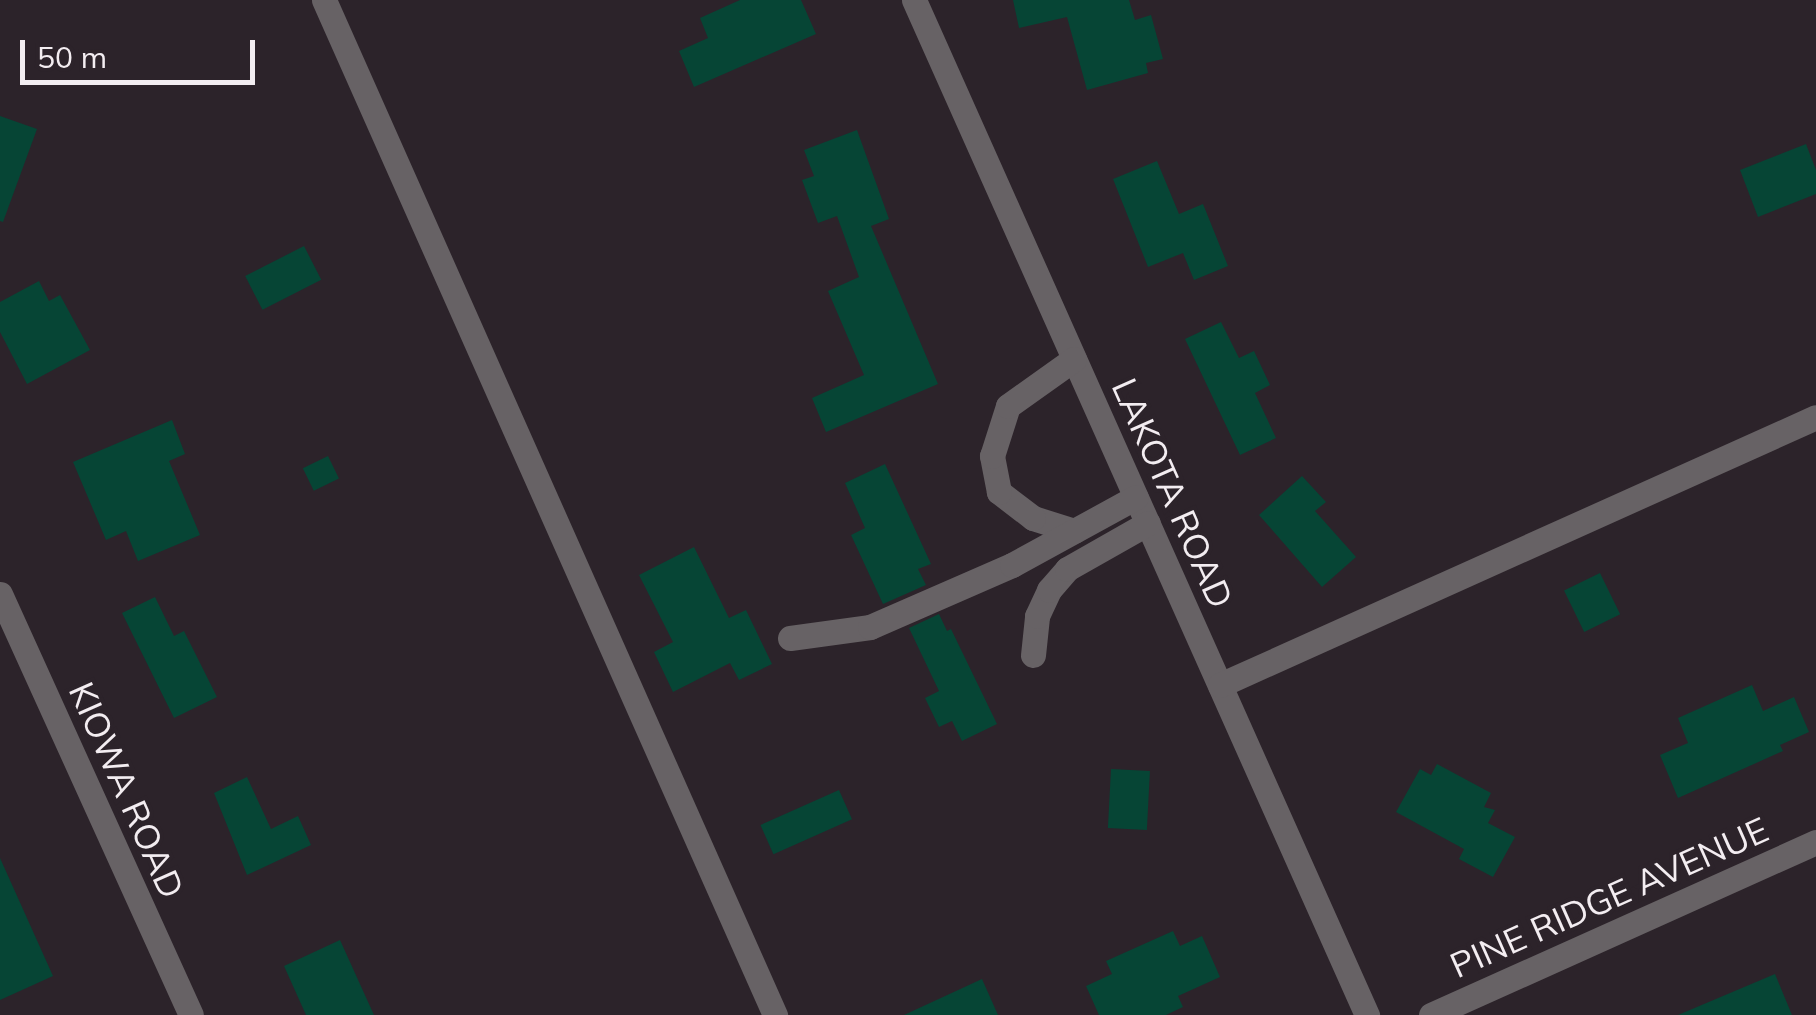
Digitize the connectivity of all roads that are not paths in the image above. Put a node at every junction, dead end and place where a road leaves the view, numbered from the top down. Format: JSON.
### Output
{"nodes":[{"id":1,"x":324,"y":0,"type":"edge"},
{"id":2,"x":914,"y":0,"type":"edge"},
{"id":3,"x":1074,"y":359,"type":"junction"},
{"id":4,"x":1816,"y":417,"type":"edge"},
{"id":5,"x":1136,"y":496,"type":"junction"},
{"id":6,"x":1148,"y":523,"type":"junction"},
{"id":7,"x":1074,"y":531,"type":"junction"},
{"id":8,"x":0,"y":594,"type":"edge"},
{"id":9,"x":790,"y":638,"type":"dead end"},
{"id":10,"x":1033,"y":655,"type":"dead end"},
{"id":11,"x":1220,"y":685,"type":"junction"},
{"id":12,"x":1816,"y":842,"type":"edge"},
{"id":13,"x":191,"y":1015,"type":"edge"},
{"id":14,"x":775,"y":1015,"type":"edge"},
{"id":15,"x":1367,"y":1015,"type":"edge"},
{"id":16,"x":1431,"y":1015,"type":"edge"}],
"edges":[{"from":1,"to":14,"type":"street"},
{"from":2,"to":3,"type":"street","name":"LAKOTA ROAD"},
{"from":3,"to":5,"type":"street","name":"LAKOTA ROAD"},
{"from":3,"to":7,"type":"street"},
{"from":4,"to":11,"type":"street"},
{"from":5,"to":6,"type":"street","name":"LAKOTA ROAD"},
{"from":5,"to":7,"type":"street"},
{"from":6,"to":10,"type":"street"},
{"from":6,"to":11,"type":"street","name":"LAKOTA ROAD"},
{"from":7,"to":9,"type":"street"},
{"from":8,"to":13,"type":"street","name":"KIOWA ROAD"},
{"from":11,"to":15,"type":"street","name":"LAKOTA ROAD"},
{"from":12,"to":16,"type":"street","name":"PINE RIDGE AVENUE"}]}
